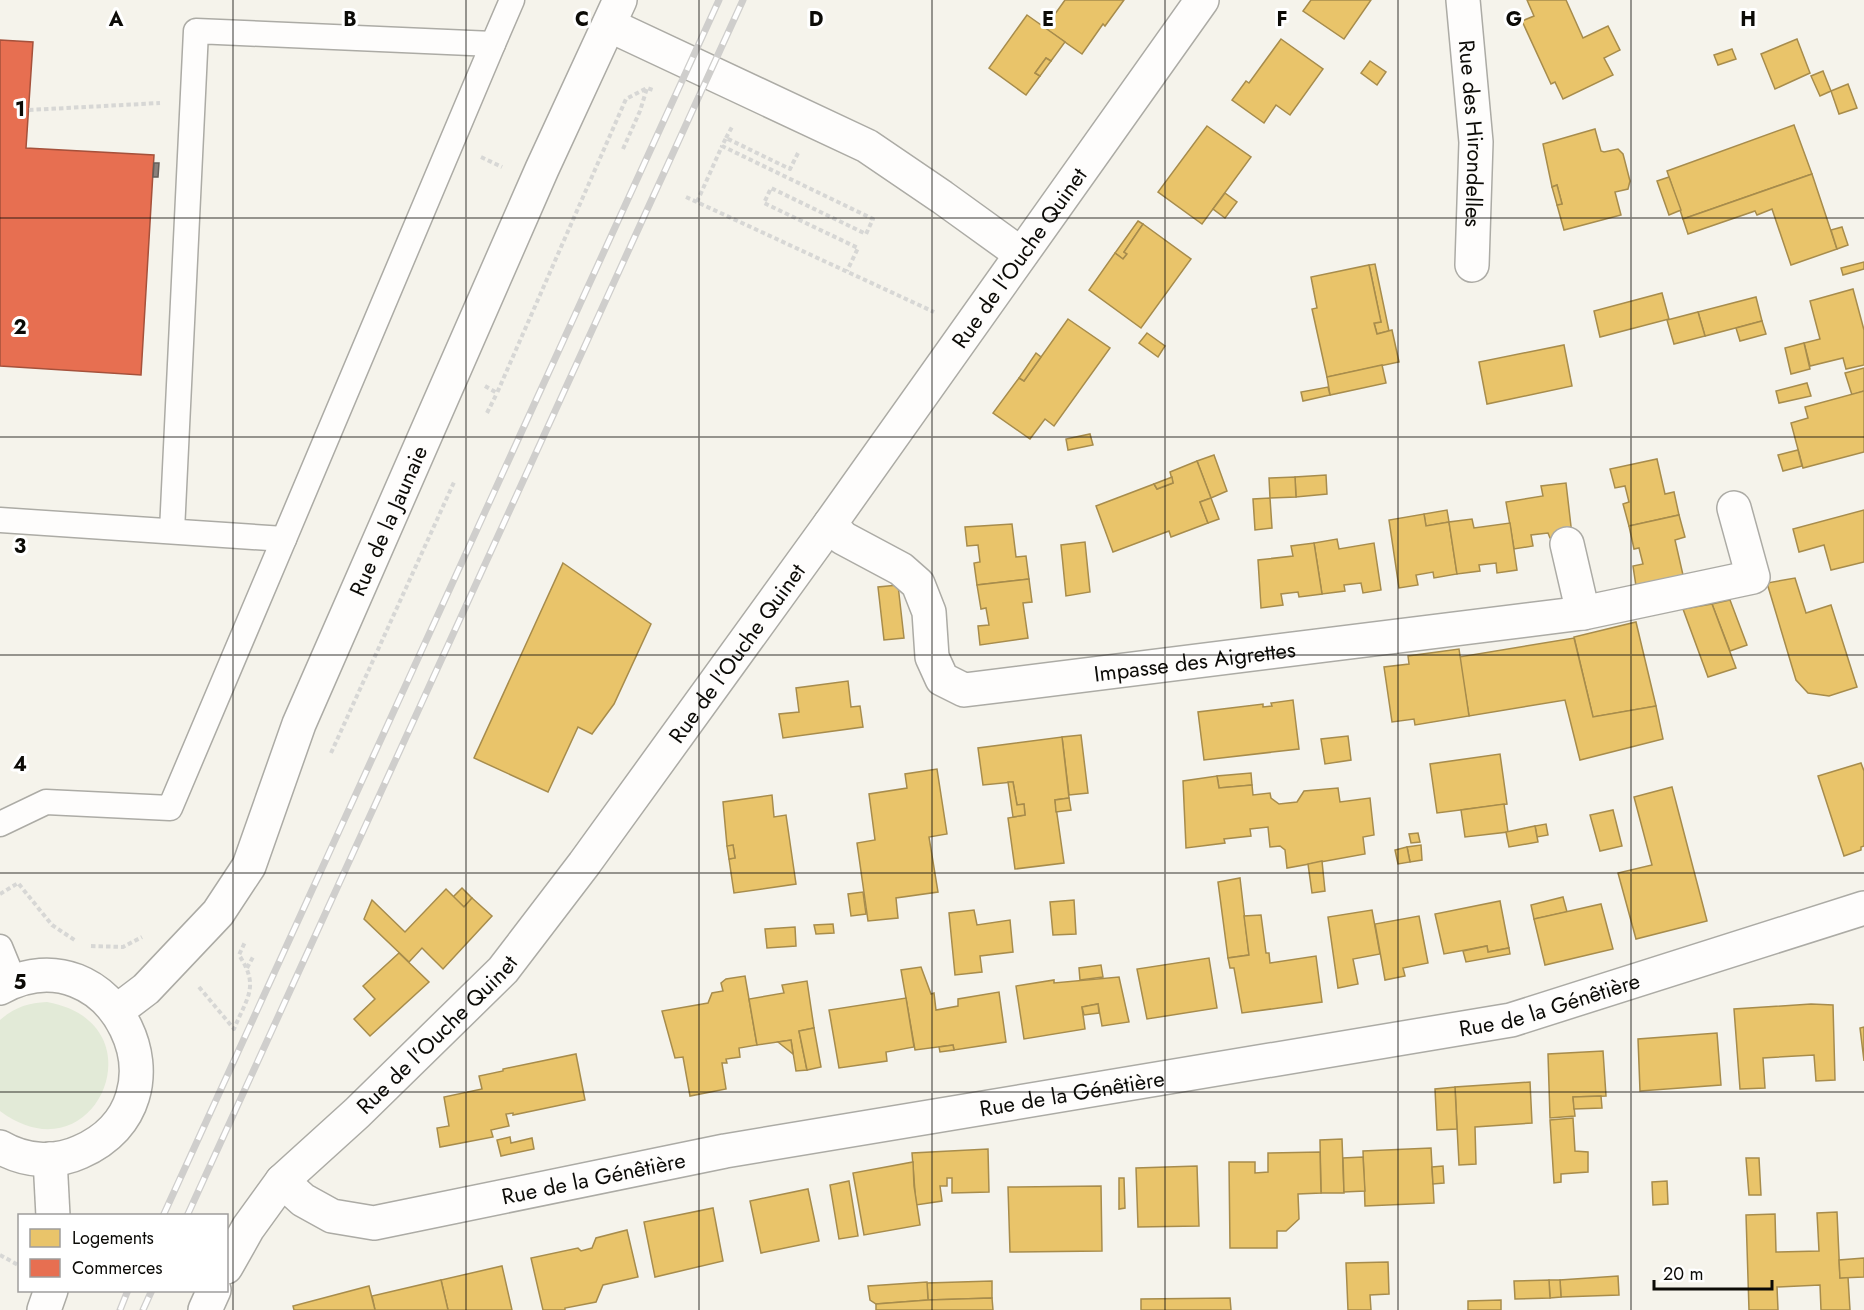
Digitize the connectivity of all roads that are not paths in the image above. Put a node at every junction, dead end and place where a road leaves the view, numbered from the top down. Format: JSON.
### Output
{"nodes":[{"id":1,"x":512,"y":0,"type":"edge"},
{"id":2,"x":1202,"y":0,"type":"edge"},
{"id":3,"x":1463,"y":0,"type":"edge"},
{"id":4,"x":614,"y":12,"type":"edge"},
{"id":5,"x":493,"y":44,"type":"junction"},
{"id":6,"x":1020,"y":255,"type":"junction"},
{"id":7,"x":1472,"y":265,"type":"dead end"},
{"id":8,"x":1734,"y":508,"type":"dead end"},
{"id":9,"x":0,"y":520,"type":"edge"},
{"id":10,"x":830,"y":524,"type":"junction"},
{"id":11,"x":172,"y":531,"type":"junction"},
{"id":12,"x":284,"y":539,"type":"junction"},
{"id":13,"x":1567,"y":544,"type":"dead end"},
{"id":14,"x":1583,"y":614,"type":"junction"},
{"id":15,"x":0,"y":824,"type":"edge"},
{"id":16,"x":1864,"y":908,"type":"edge"},
{"id":17,"x":0,"y":947,"type":"edge"},
{"id":18,"x":7,"y":985,"type":"edge"},
{"id":19,"x":117,"y":1011,"type":"junction"},
{"id":20,"x":0,"y":1147,"type":"edge"},
{"id":21,"x":50,"y":1159,"type":"junction"},
{"id":22,"x":282,"y":1181,"type":"junction"},
{"id":23,"x":53,"y":1214,"type":"edge"},
{"id":24,"x":228,"y":1263,"type":"edge"},
{"id":25,"x":50,"y":1292,"type":"edge"},
{"id":26,"x":213,"y":1292,"type":"edge"},
{"id":27,"x":44,"y":1310,"type":"edge"},
{"id":28,"x":205,"y":1310,"type":"edge"}],
"edges":[{"from":1,"to":5,"type":"lane"},
{"from":2,"to":6,"type":"street","name":"Rue de l'Ouche Quinet"},
{"from":3,"to":7,"type":"street","name":"Rue des Hirondelles"},
{"from":4,"to":6,"type":"street"},
{"from":4,"to":19,"type":"street","name":"Rue de la Jaunaie"},
{"from":5,"to":11,"type":"lane"},
{"from":5,"to":12,"type":"lane"},
{"from":6,"to":10,"type":"street","name":"Rue de l'Ouche Quinet"},
{"from":8,"to":14,"type":"street","name":"Impasse des Aigrettes"},
{"from":9,"to":11,"type":"lane"},
{"from":10,"to":14,"type":"street","name":"Impasse des Aigrettes"},
{"from":10,"to":22,"type":"street","name":"Rue de l'Ouche Quinet"},
{"from":11,"to":12,"type":"lane"},
{"from":12,"to":15,"type":"lane"},
{"from":13,"to":14,"type":"street"},
{"from":16,"to":22,"type":"street","name":"Rue de la Génêtière"},
{"from":17,"to":18,"type":"lane"},
{"from":18,"to":19,"type":"street"},
{"from":19,"to":21,"type":"street"},
{"from":20,"to":21,"type":"street"},
{"from":21,"to":23,"type":"street"},
{"from":22,"to":24,"type":"street","name":"Rue de l'Ouche Quinet"},
{"from":25,"to":27,"type":"street"},
{"from":26,"to":28,"type":"street"}]}
